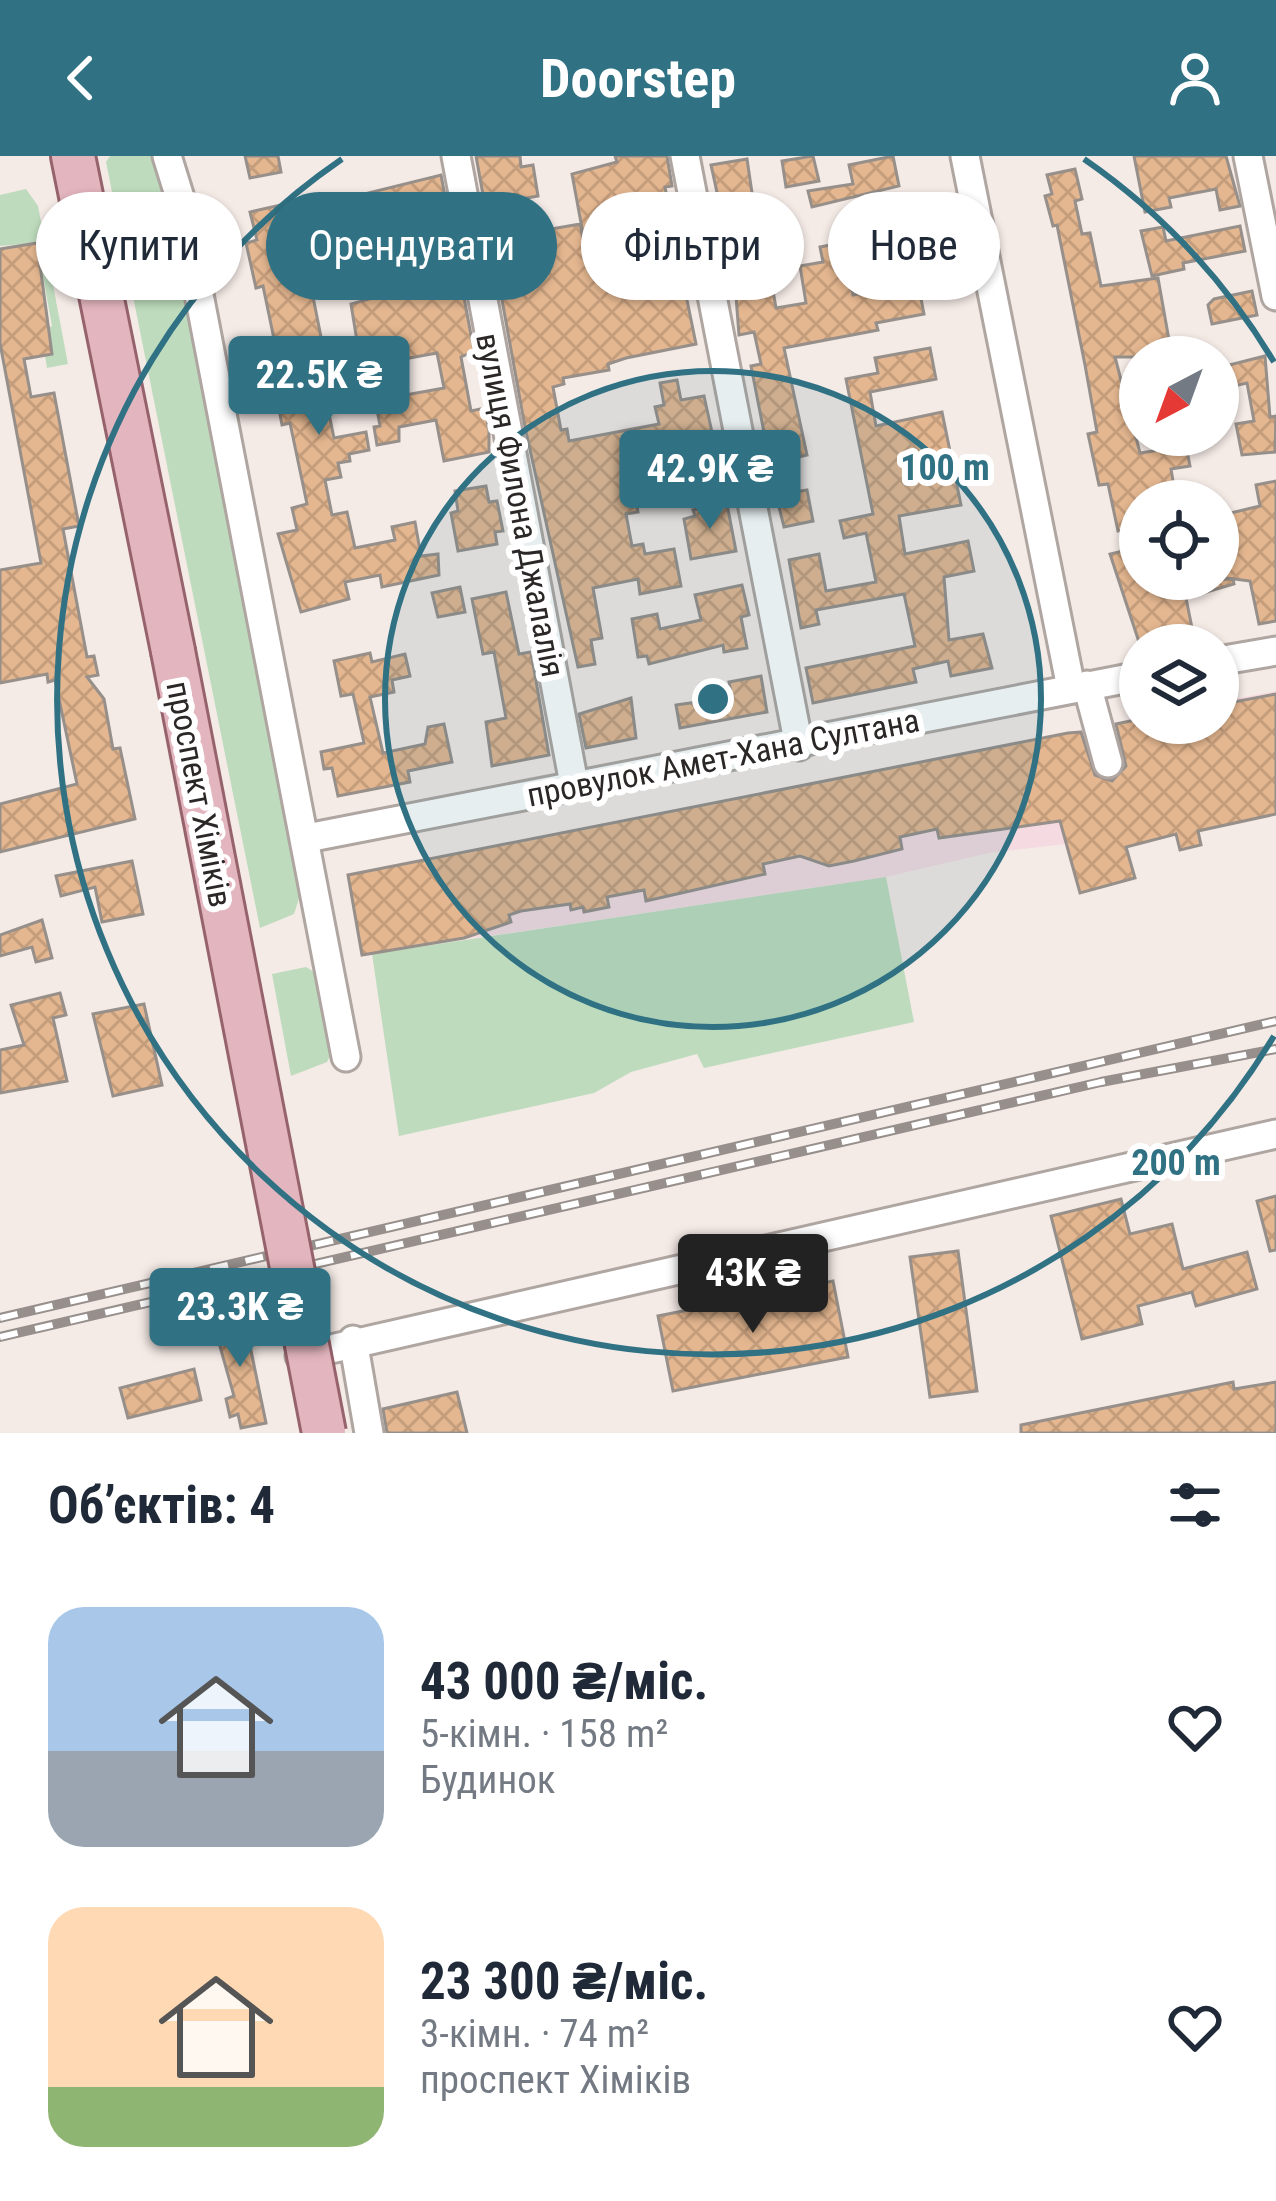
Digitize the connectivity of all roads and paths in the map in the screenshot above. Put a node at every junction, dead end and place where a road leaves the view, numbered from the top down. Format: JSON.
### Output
{"nodes":[{"id":1,"x":73,"y":156,"type":"edge"},
{"id":2,"x":167,"y":156,"type":"edge"},
{"id":3,"x":456,"y":156,"type":"edge"},
{"id":4,"x":685,"y":156,"type":"edge"},
{"id":5,"x":965,"y":156,"type":"edge"},
{"id":6,"x":1248,"y":156,"type":"edge"},
{"id":7,"x":1276,"y":296,"type":"edge"},
{"id":8,"x":1276,"y":651,"type":"edge"},
{"id":9,"x":1239,"y":657,"type":"edge"},
{"id":10,"x":1119,"y":680,"type":"edge"},
{"id":11,"x":1079,"y":687,"type":"junction"},
{"id":12,"x":799,"y":746,"type":"junction"},
{"id":13,"x":1108,"y":763,"type":"dead end"},
{"id":14,"x":574,"y":784,"type":"junction"},
{"id":15,"x":307,"y":838,"type":"junction"},
{"id":16,"x":346,"y":1057,"type":"dead end"},
{"id":17,"x":1276,"y":1134,"type":"edge"},
{"id":18,"x":353,"y":1340,"type":"junction"},
{"id":19,"x":368,"y":1423,"type":"edge"},
{"id":20,"x":318,"y":1432,"type":"edge"}],
"edges":[{"from":1,"to":20,"type":"main road","name":"проспект Хіміків","bridge":true},
{"from":2,"to":15,"type":"street"},
{"from":3,"to":14,"type":"street","name":"вулиця Филона Джалалія"},
{"from":4,"to":12,"type":"street"},
{"from":5,"to":11,"type":"street"},
{"from":6,"to":7,"type":"street"},
{"from":8,"to":9,"type":"street"},
{"from":10,"to":11,"type":"street","name":"провулок Амет-Хана Султана"},
{"from":11,"to":12,"type":"street","name":"провулок Амет-Хана Султана"},
{"from":11,"to":13,"type":"street"},
{"from":12,"to":14,"type":"street","name":"провулок Амет-Хана Султана"},
{"from":14,"to":15,"type":"street","name":"провулок Амет-Хана Султана"},
{"from":15,"to":16,"type":"street"},
{"from":17,"to":18,"type":"street"},
{"from":18,"to":19,"type":"street"},
{"from":18,"to":20,"type":"street"},
{"from":19,"to":20,"type":"street"}]}
